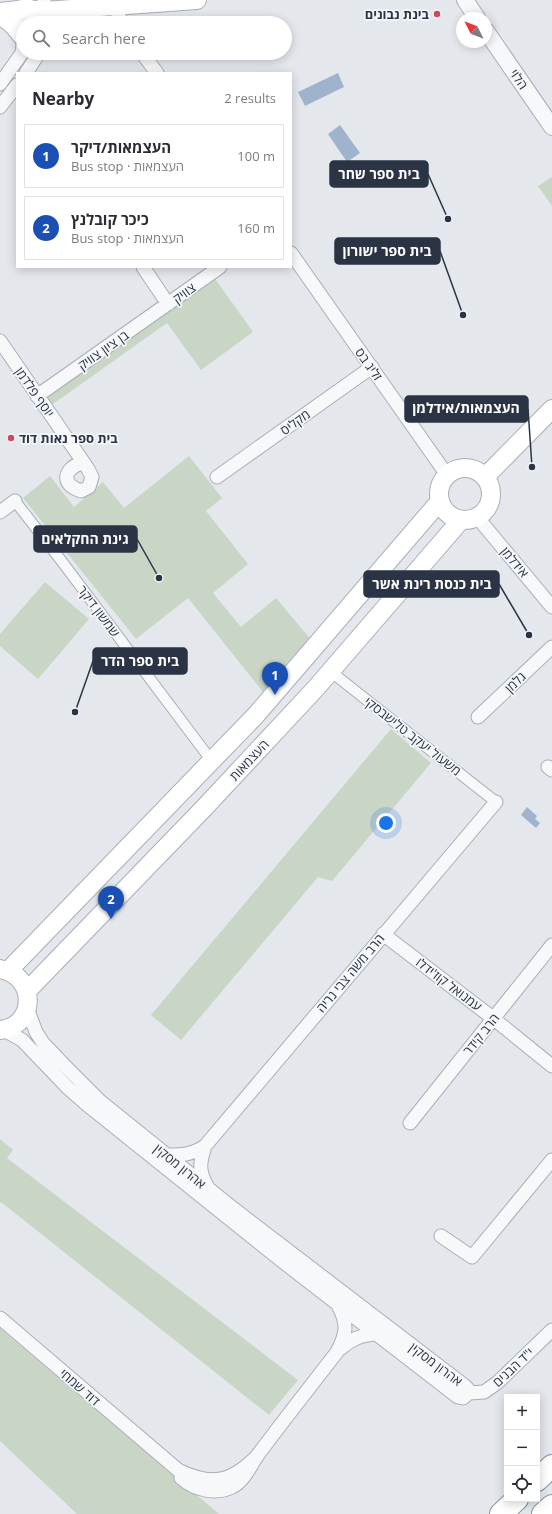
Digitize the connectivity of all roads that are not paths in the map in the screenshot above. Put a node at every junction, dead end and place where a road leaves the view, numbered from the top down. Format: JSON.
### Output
{"nodes":[{"id":1,"x":197,"y":0,"type":"edge"},
{"id":2,"x":465,"y":0,"type":"edge"},
{"id":3,"x":114,"y":3,"type":"edge"},
{"id":4,"x":132,"y":4,"type":"junction"},
{"id":5,"x":26,"y":11,"type":"edge"},
{"id":6,"x":44,"y":11,"type":"edge"},
{"id":7,"x":0,"y":12,"type":"edge"},
{"id":8,"x":473,"y":12,"type":"edge"},
{"id":9,"x":0,"y":15,"type":"edge"},
{"id":10,"x":120,"y":16,"type":"edge"},
{"id":11,"x":125,"y":16,"type":"edge"},
{"id":12,"x":16,"y":29,"type":"edge"},
{"id":13,"x":492,"y":40,"type":"edge"},
{"id":14,"x":17,"y":60,"type":"edge"},
{"id":15,"x":34,"y":60,"type":"edge"},
{"id":16,"x":147,"y":60,"type":"edge"},
{"id":17,"x":27,"y":72,"type":"edge"},
{"id":18,"x":156,"y":72,"type":"edge"},
{"id":19,"x":0,"y":84,"type":"edge"},
{"id":20,"x":16,"y":86,"type":"edge"},
{"id":21,"x":0,"y":107,"type":"edge"},
{"id":22,"x":552,"y":127,"type":"edge"},
{"id":23,"x":292,"y":254,"type":"edge"},
{"id":24,"x":144,"y":268,"type":"edge"},
{"id":25,"x":219,"y":268,"type":"edge"},
{"id":26,"x":168,"y":304,"type":"junction"},
{"id":27,"x":0,"y":341,"type":"edge"},
{"id":28,"x":372,"y":367,"type":"junction"},
{"id":29,"x":37,"y":396,"type":"junction"},
{"id":30,"x":552,"y":409,"type":"edge"},
{"id":31,"x":83,"y":463,"type":"dead end"},
{"id":32,"x":447,"y":475,"type":"junction"},
{"id":33,"x":217,"y":477,"type":"dead end"},
{"id":34,"x":485,"y":477,"type":"junction"},
{"id":35,"x":15,"y":501,"type":"joint"},
{"id":36,"x":440,"y":501,"type":"junction"},
{"id":37,"x":0,"y":512,"type":"edge"},
{"id":38,"x":469,"y":519,"type":"junction"},
{"id":39,"x":552,"y":607,"type":"edge"},
{"id":40,"x":552,"y":647,"type":"edge"},
{"id":41,"x":330,"y":671,"type":"junction"},
{"id":42,"x":478,"y":717,"type":"dead end"},
{"id":43,"x":211,"y":760,"type":"junction"},
{"id":44,"x":496,"y":802,"type":"joint"},
{"id":45,"x":383,"y":934,"type":"junction"},
{"id":46,"x":552,"y":945,"type":"edge"},
{"id":47,"x":4,"y":970,"type":"edge"},
{"id":48,"x":27,"y":1000,"type":"junction"},
{"id":49,"x":494,"y":1019,"type":"junction"},
{"id":50,"x":2,"y":1030,"type":"edge"},
{"id":51,"x":552,"y":1066,"type":"edge"},
{"id":52,"x":410,"y":1123,"type":"dead end"},
{"id":53,"x":205,"y":1146,"type":"junction"},
{"id":54,"x":166,"y":1154,"type":"junction"},
{"id":55,"x":552,"y":1160,"type":"edge"},
{"id":56,"x":208,"y":1188,"type":"junction"},
{"id":57,"x":442,"y":1236,"type":"dead end"},
{"id":58,"x":337,"y":1304,"type":"junction"},
{"id":59,"x":0,"y":1318,"type":"edge"},
{"id":60,"x":552,"y":1330,"type":"edge"},
{"id":61,"x":376,"y":1334,"type":"junction"},
{"id":62,"x":337,"y":1352,"type":"junction"},
{"id":63,"x":469,"y":1393,"type":"junction"},
{"id":64,"x":552,"y":1466,"type":"edge"},
{"id":65,"x":540,"y":1477,"type":"edge"},
{"id":66,"x":514,"y":1502,"type":"edge"},
{"id":67,"x":552,"y":1506,"type":"edge"},
{"id":68,"x":501,"y":1514,"type":"edge"},
{"id":69,"x":543,"y":1514,"type":"edge"}],
"edges":[{"from":1,"to":4,"type":"main road"},
{"from":2,"to":8,"type":"street"},
{"from":3,"to":4,"type":"main road"},
{"from":3,"to":6,"type":"main road"},
{"from":3,"to":10,"type":"street"},
{"from":4,"to":11,"type":"street"},
{"from":5,"to":6,"type":"main road"},
{"from":5,"to":7,"type":"main road"},
{"from":9,"to":12,"type":"main road"},
{"from":13,"to":22,"type":"street","name":"הלוי"},
{"from":14,"to":19,"type":"street"},
{"from":15,"to":17,"type":"street"},
{"from":16,"to":18,"type":"street"},
{"from":20,"to":21,"type":"street"},
{"from":23,"to":28,"type":"street","name":"זליג בס"},
{"from":24,"to":26,"type":"street"},
{"from":25,"to":26,"type":"street","name":"צוויק"},
{"from":26,"to":29,"type":"street","name":"בן ציון צוויק"},
{"from":27,"to":29,"type":"street","name":"יוסף פלדמן"},
{"from":28,"to":32,"type":"street","name":"זליג בס"},
{"from":28,"to":33,"type":"street","name":"מקליס"},
{"from":29,"to":31,"type":"street","name":"יוסף פלדמן"},
{"from":30,"to":34,"type":"main road"},
{"from":32,"to":34,"type":"main road"},
{"from":32,"to":36,"type":"main road"},
{"from":34,"to":38,"type":"main road"},
{"from":35,"to":37,"type":"street"},
{"from":35,"to":43,"type":"street","name":"שמשון דיקר"},
{"from":36,"to":38,"type":"main road"},
{"from":36,"to":43,"type":"main road","name":"העצמאות"},
{"from":38,"to":39,"type":"street","name":"אידלמן"},
{"from":38,"to":41,"type":"main road","name":"העצמאות"},
{"from":40,"to":42,"type":"street","name":"גלמן"},
{"from":41,"to":44,"type":"street","name":"משעול יעקב טלישבסקי"},
{"from":41,"to":48,"type":"main road","name":"העצמאות"},
{"from":43,"to":47,"type":"main road","name":"העצמאות"},
{"from":44,"to":45,"type":"street","name":"הרב משה צבי נריה"},
{"from":45,"to":49,"type":"street","name":"עמנואל קוז'ידלו"},
{"from":45,"to":53,"type":"street","name":"הרב משה צבי נריה"},
{"from":46,"to":49,"type":"street","name":"הרב קידר"},
{"from":47,"to":48,"type":"main road"},
{"from":48,"to":50,"type":"main road","name":"העצמאות"},
{"from":48,"to":54,"type":"street","name":"אהרון מסקין"},
{"from":49,"to":51,"type":"street","name":"עמנואל קוז'ידלו"},
{"from":49,"to":52,"type":"street","name":"הרב קידר"},
{"from":50,"to":58,"type":"street","name":"אהרון מסקין"},
{"from":53,"to":54,"type":"street","name":"הרב משה צבי נריה"},
{"from":53,"to":56,"type":"street","name":"הרב משה צבי נריה"},
{"from":54,"to":56,"type":"street","name":"אהרון מסקין"},
{"from":55,"to":57,"type":"street"},
{"from":56,"to":63,"type":"street","name":"אהרון מסקין"},
{"from":58,"to":61,"type":"street","name":"אהרון מסקין"},
{"from":58,"to":62,"type":"street","name":"דוד שמחי"},
{"from":59,"to":62,"type":"street","name":"דוד שמחי"},
{"from":60,"to":63,"type":"street","name":"י\"ד הבנים"},
{"from":61,"to":62,"type":"street","name":"דוד שמחי"},
{"from":61,"to":63,"type":"street","name":"אהרון מסקין"},
{"from":64,"to":65,"type":"highway"},
{"from":66,"to":68,"type":"highway"},
{"from":67,"to":69,"type":"highway"}]}
